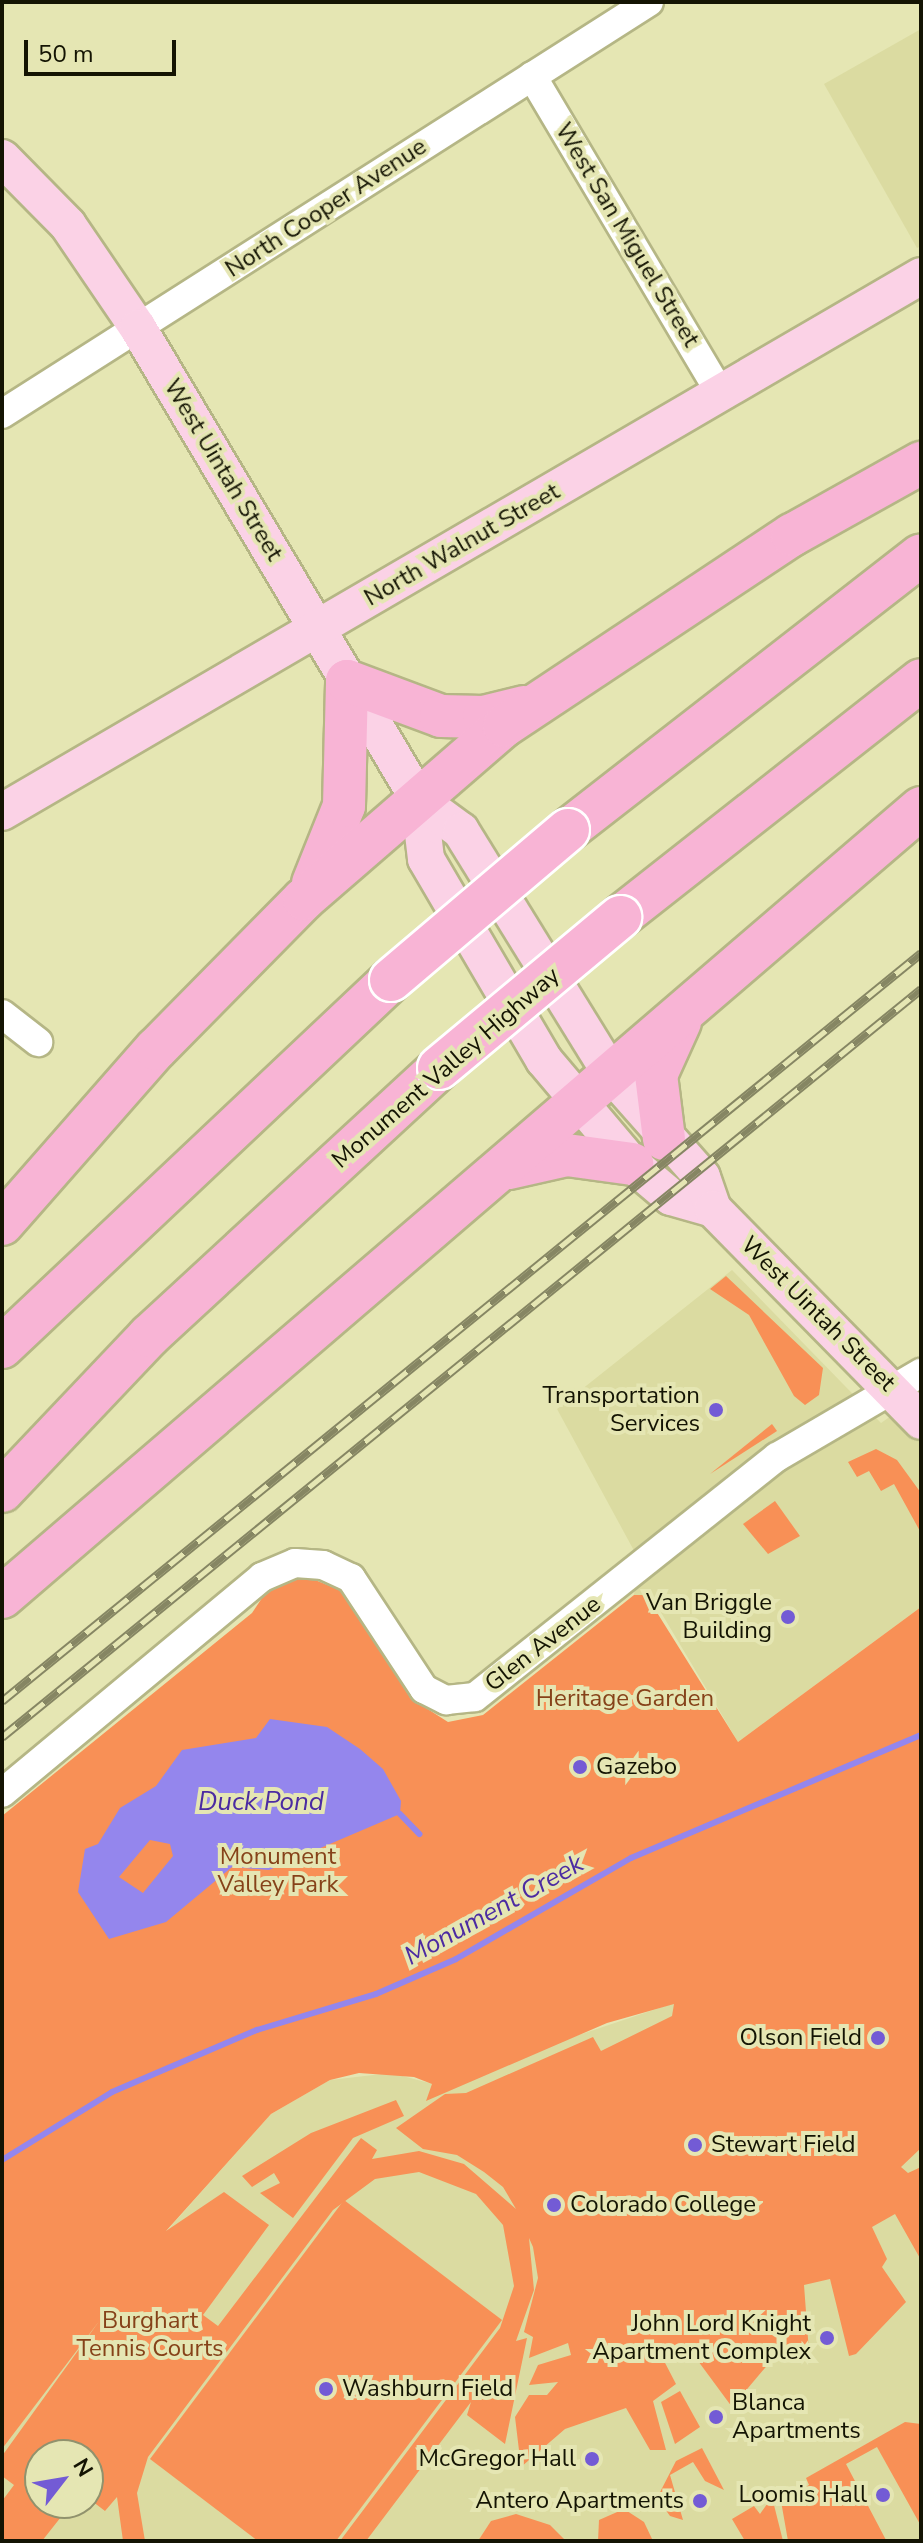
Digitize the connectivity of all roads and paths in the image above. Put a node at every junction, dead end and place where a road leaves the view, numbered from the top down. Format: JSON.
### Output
{"nodes":[{"id":1,"x":649,"y":2,"type":"edge"},
{"id":2,"x":532,"y":76,"type":"junction"},
{"id":3,"x":2,"y":158,"type":"edge"},
{"id":4,"x":921,"y":276,"type":"edge"},
{"id":5,"x":138,"y":328,"type":"junction"},
{"id":6,"x":721,"y":394,"type":"junction"},
{"id":7,"x":2,"y":414,"type":"edge"},
{"id":8,"x":921,"y":463,"type":"edge"},
{"id":9,"x":921,"y":555,"type":"edge"},
{"id":10,"x":316,"y":631,"type":"junction"},
{"id":11,"x":921,"y":680,"type":"edge"},
{"id":12,"x":347,"y":681,"type":"junction"},
{"id":13,"x":537,"y":703,"type":"junction"},
{"id":14,"x":419,"y":800,"type":"junction"},
{"id":15,"x":921,"y":808,"type":"edge"},
{"id":16,"x":2,"y":812,"type":"edge"},
{"id":17,"x":304,"y":899,"type":"junction"},
{"id":18,"x":685,"y":1012,"type":"junction"},
{"id":19,"x":2,"y":1014,"type":"edge"},
{"id":20,"x":38,"y":1042,"type":"dead end"},
{"id":21,"x":611,"y":1074,"type":"junction"},
{"id":22,"x":577,"y":1105,"type":"junction"},
{"id":23,"x":648,"y":1151,"type":"junction"},
{"id":24,"x":504,"y":1169,"type":"junction"},
{"id":25,"x":2,"y":1224,"type":"edge"},
{"id":26,"x":2,"y":1347,"type":"edge"},
{"id":27,"x":907,"y":1380,"type":"edge"},
{"id":28,"x":921,"y":1421,"type":"edge"},
{"id":29,"x":2,"y":1491,"type":"edge"},
{"id":30,"x":2,"y":1597,"type":"edge"},
{"id":31,"x":2,"y":1793,"type":"edge"}],
"edges":[{"from":1,"to":2,"type":"street","name":"North Cooper Avenue"},
{"from":2,"to":5,"type":"street","name":"North Cooper Avenue"},
{"from":2,"to":6,"type":"street","name":"West San Miguel Street"},
{"from":3,"to":5,"type":"main road","name":"West Uintah Street"},
{"from":4,"to":6,"type":"main road","name":"North Walnut Street"},
{"from":5,"to":7,"type":"street","name":"North Cooper Avenue"},
{"from":5,"to":10,"type":"main road","name":"West Uintah Street"},
{"from":6,"to":10,"type":"main road","name":"North Walnut Street"},
{"from":8,"to":13,"type":"highway"},
{"from":9,"to":26,"type":"highway","bridge":true},
{"from":10,"to":12,"type":"main road","name":"West Uintah Street"},
{"from":10,"to":16,"type":"main road","name":"North Walnut Street"},
{"from":11,"to":29,"type":"highway","name":"Monument Valley Highway","bridge":true},
{"from":12,"to":13,"type":"highway"},
{"from":12,"to":14,"type":"main road","name":"West Uintah Street"},
{"from":12,"to":17,"type":"highway"},
{"from":13,"to":14,"type":"highway"},
{"from":14,"to":17,"type":"highway"},
{"from":14,"to":21,"type":"main road","name":"West Uintah Street"},
{"from":14,"to":22,"type":"main road","name":"West Uintah Street"},
{"from":15,"to":18,"type":"highway"},
{"from":17,"to":25,"type":"highway"},
{"from":18,"to":21,"type":"highway"},
{"from":18,"to":23,"type":"highway"},
{"from":19,"to":20,"type":"street"},
{"from":21,"to":22,"type":"highway"},
{"from":21,"to":23,"type":"main road","name":"West Uintah Street"},
{"from":22,"to":23,"type":"main road","name":"West Uintah Street"},
{"from":22,"to":24,"type":"highway"},
{"from":23,"to":24,"type":"highway"},
{"from":23,"to":27,"type":"main road","name":"West Uintah Street"},
{"from":24,"to":30,"type":"highway"},
{"from":27,"to":28,"type":"main road","name":"West Uintah Street"},
{"from":27,"to":31,"type":"street","name":"Glen Avenue"}]}
